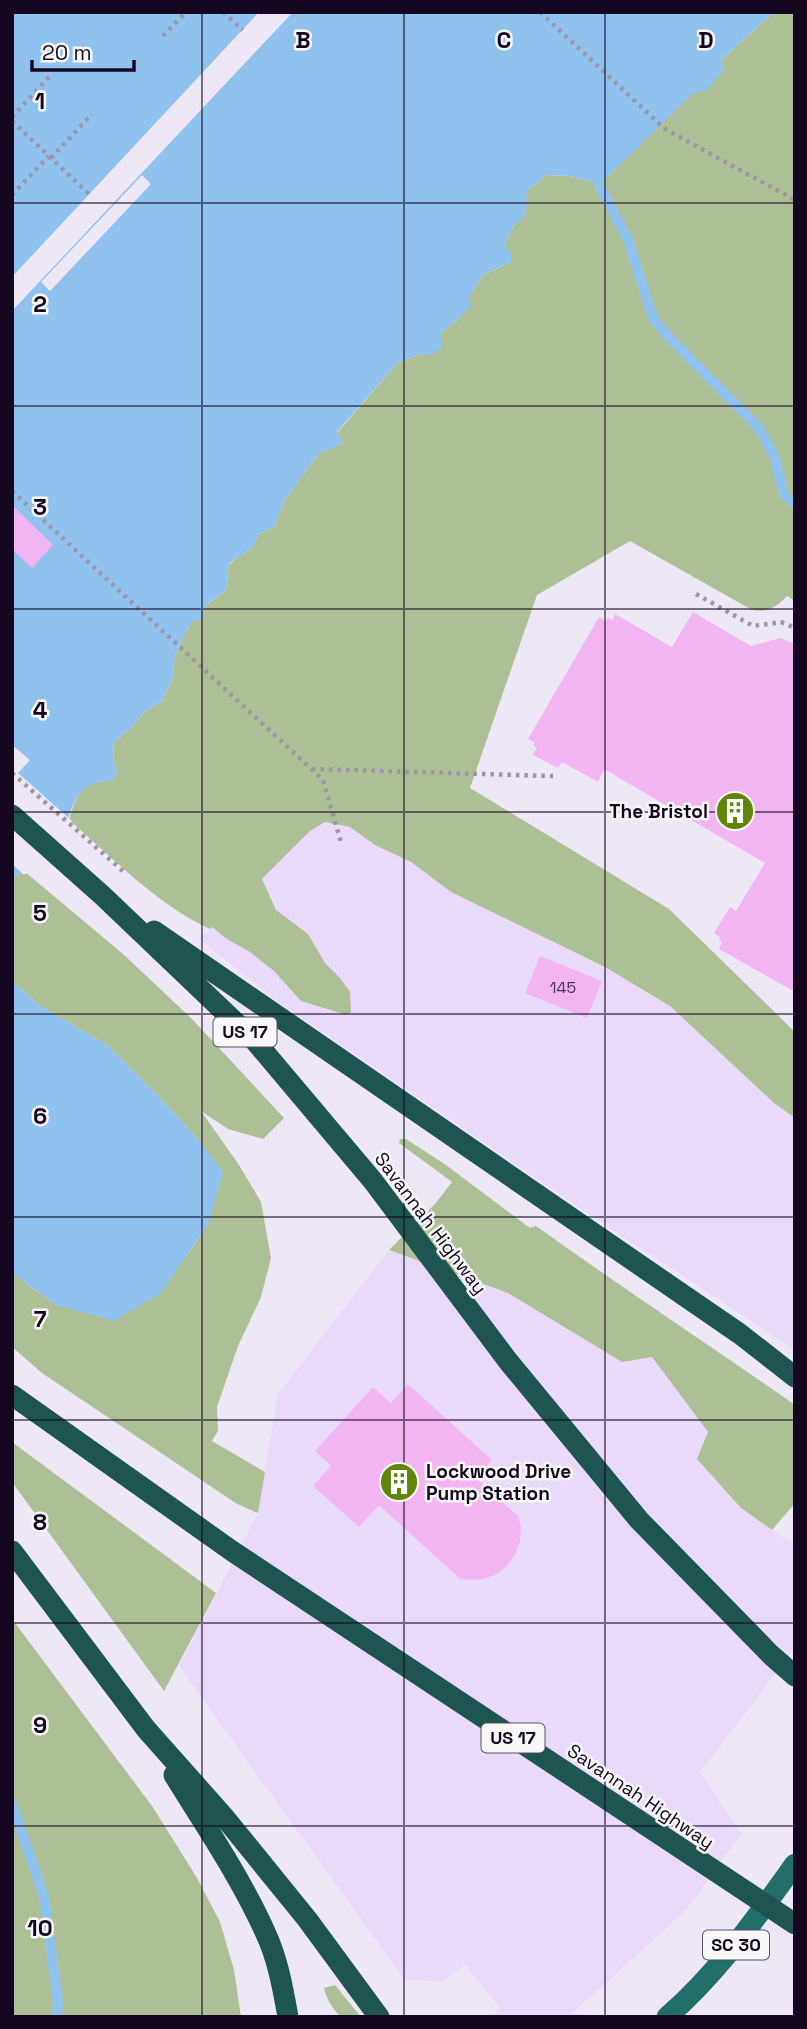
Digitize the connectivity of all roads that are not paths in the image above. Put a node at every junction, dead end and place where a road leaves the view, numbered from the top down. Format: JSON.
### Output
{"nodes":[{"id":1,"x":12,"y":816,"type":"edge"},
{"id":2,"x":103,"y":896,"type":"junction"},
{"id":3,"x":795,"y":1377,"type":"edge"},
{"id":4,"x":12,"y":1395,"type":"edge"},
{"id":5,"x":12,"y":1551,"type":"edge"},
{"id":6,"x":795,"y":1676,"type":"edge"},
{"id":7,"x":146,"y":1729,"type":"junction"},
{"id":8,"x":795,"y":1864,"type":"edge"},
{"id":9,"x":795,"y":1924,"type":"edge"},
{"id":10,"x":288,"y":2017,"type":"edge"},
{"id":11,"x":379,"y":2017,"type":"edge"},
{"id":12,"x":667,"y":2017,"type":"edge"}],
"edges":[{"from":1,"to":2,"type":"highway","name":"Savannah Highway","number":"US 17"},
{"from":2,"to":3,"type":"highway"},
{"from":2,"to":6,"type":"highway","name":"Savannah Highway","number":"US 17"},
{"from":4,"to":9,"type":"highway","name":"Savannah Highway","number":"US 17"},
{"from":5,"to":7,"type":"highway"},
{"from":7,"to":10,"type":"highway"},
{"from":7,"to":11,"type":"highway"},
{"from":8,"to":12,"type":"main road","number":"SC 30"}]}
